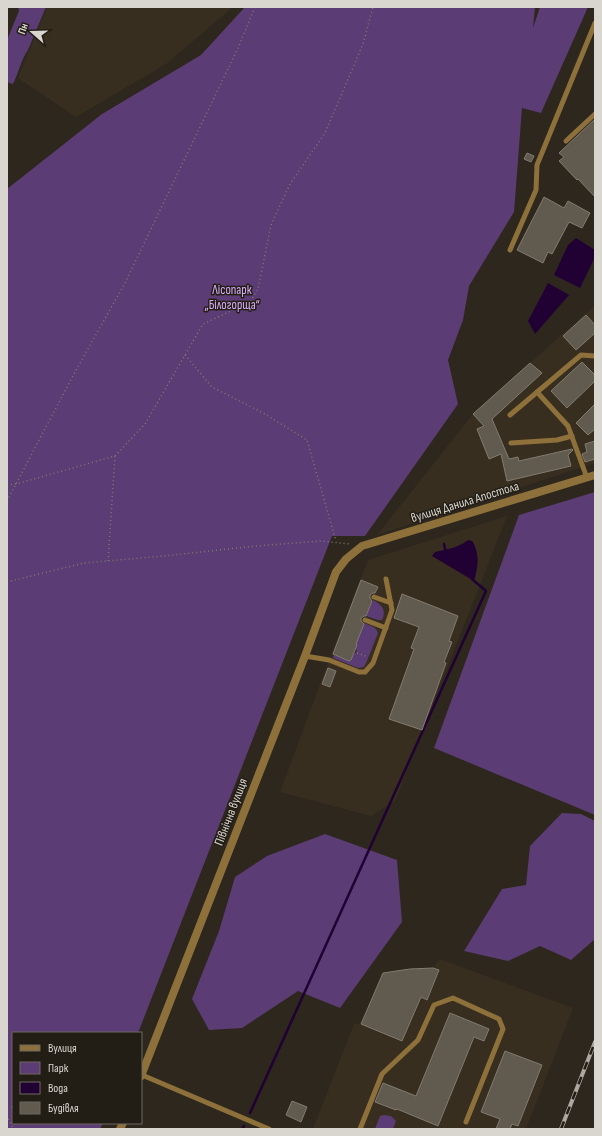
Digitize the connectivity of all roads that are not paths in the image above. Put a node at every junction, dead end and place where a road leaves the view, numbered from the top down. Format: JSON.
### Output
{"nodes":[{"id":1,"x":595,"y":24,"type":"edge"},
{"id":2,"x":595,"y":114,"type":"edge"},
{"id":3,"x":566,"y":142,"type":"dead end"},
{"id":4,"x":510,"y":250,"type":"dead end"},
{"id":5,"x":595,"y":356,"type":"edge"},
{"id":6,"x":537,"y":392,"type":"junction"},
{"id":7,"x":510,"y":415,"type":"dead end"},
{"id":8,"x":572,"y":436,"type":"junction"},
{"id":9,"x":511,"y":443,"type":"dead end"},
{"id":10,"x":595,"y":475,"type":"edge"},
{"id":11,"x":587,"y":478,"type":"junction"},
{"id":12,"x":346,"y":558,"type":"joint"},
{"id":13,"x":386,"y":579,"type":"dead end"},
{"id":14,"x":374,"y":597,"type":"dead end"},
{"id":15,"x":391,"y":604,"type":"junction"},
{"id":16,"x":365,"y":620,"type":"dead end"},
{"id":17,"x":386,"y":628,"type":"junction"},
{"id":18,"x":305,"y":656,"type":"junction"},
{"id":19,"x":142,"y":1072,"type":"edge"},
{"id":20,"x":142,"y":1075,"type":"edge"},
{"id":21,"x":466,"y":1122,"type":"dead end"},
{"id":22,"x":269,"y":1129,"type":"edge"},
{"id":23,"x":360,"y":1129,"type":"edge"}],
"edges":[{"from":1,"to":4,"type":"lane"},
{"from":2,"to":3,"type":"lane"},
{"from":5,"to":6,"type":"lane"},
{"from":6,"to":7,"type":"lane"},
{"from":6,"to":8,"type":"lane"},
{"from":8,"to":9,"type":"lane"},
{"from":8,"to":11,"type":"lane"},
{"from":10,"to":11,"type":"street","name":"вулиця Данила Апостола"},
{"from":11,"to":12,"type":"street","name":"вулиця Данила Апостола"},
{"from":12,"to":18,"type":"street","name":"Північна вулиця"},
{"from":13,"to":15,"type":"lane"},
{"from":14,"to":15,"type":"lane"},
{"from":15,"to":17,"type":"lane"},
{"from":16,"to":17,"type":"lane"},
{"from":17,"to":18,"type":"lane"},
{"from":18,"to":19,"type":"street","name":"Північна вулиця"},
{"from":20,"to":22,"type":"lane"},
{"from":21,"to":23,"type":"lane"}]}
